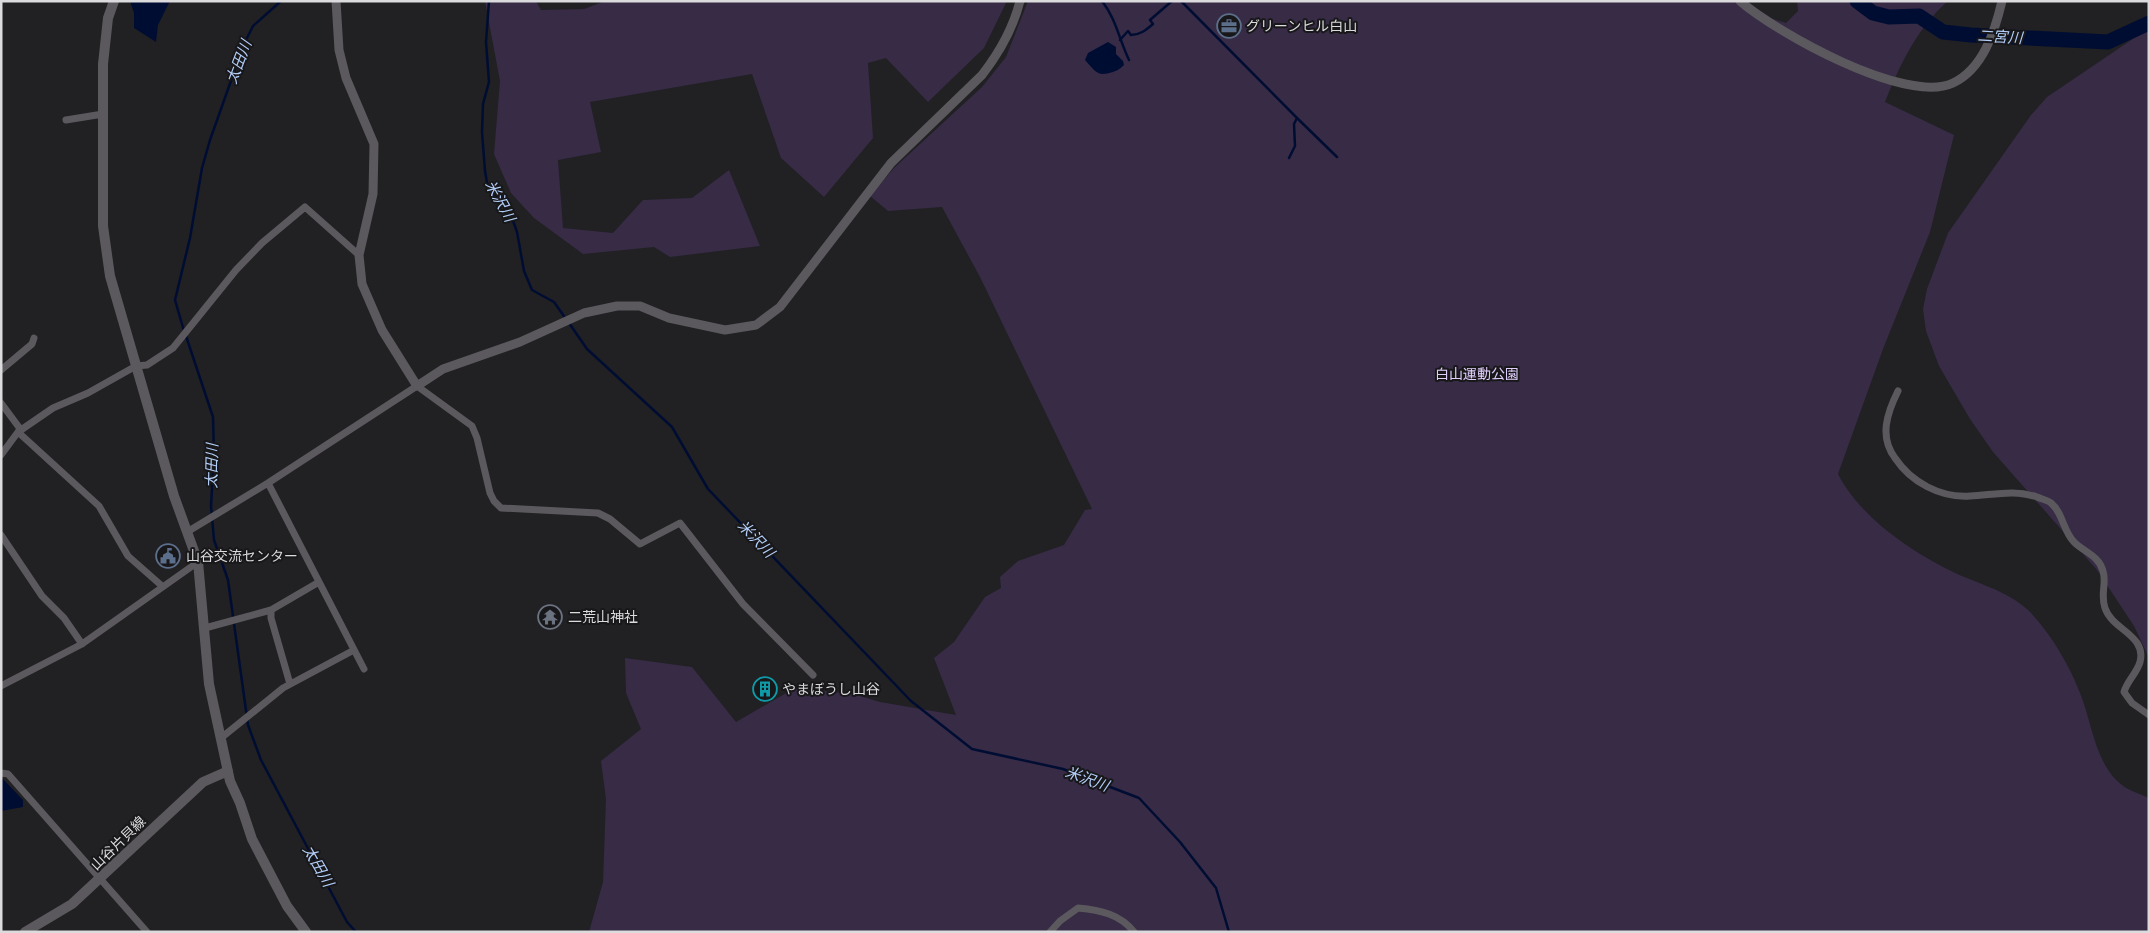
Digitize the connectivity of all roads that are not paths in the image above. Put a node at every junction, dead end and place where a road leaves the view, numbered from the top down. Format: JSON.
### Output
{"nodes":[{"id":1,"x":336,"y":1,"type":"edge"},
{"id":2,"x":1020,"y":1,"type":"edge"},
{"id":3,"x":1740,"y":1,"type":"edge"},
{"id":4,"x":2002,"y":1,"type":"edge"},
{"id":5,"x":112,"y":3,"type":"edge"},
{"id":6,"x":103,"y":114,"type":"junction"},
{"id":7,"x":66,"y":120,"type":"dead end"},
{"id":8,"x":358,"y":255,"type":"junction"},
{"id":9,"x":34,"y":338,"type":"dead end"},
{"id":10,"x":136,"y":366,"type":"junction"},
{"id":11,"x":1,"y":370,"type":"edge"},
{"id":12,"x":417,"y":386,"type":"junction"},
{"id":13,"x":1898,"y":391,"type":"dead end"},
{"id":14,"x":1,"y":403,"type":"edge"},
{"id":15,"x":20,"y":431,"type":"junction"},
{"id":16,"x":1,"y":455,"type":"edge"},
{"id":17,"x":268,"y":483,"type":"junction"},
{"id":18,"x":187,"y":532,"type":"junction"},
{"id":19,"x":1,"y":534,"type":"edge"},
{"id":20,"x":4,"y":545,"type":"edge"},
{"id":21,"x":198,"y":562,"type":"junction"},
{"id":22,"x":319,"y":582,"type":"junction"},
{"id":23,"x":162,"y":586,"type":"junction"},
{"id":24,"x":271,"y":610,"type":"junction"},
{"id":25,"x":205,"y":628,"type":"junction"},
{"id":26,"x":82,"y":644,"type":"junction"},
{"id":27,"x":354,"y":650,"type":"junction"},
{"id":28,"x":364,"y":669,"type":"dead end"},
{"id":29,"x":813,"y":675,"type":"dead end"},
{"id":30,"x":290,"y":684,"type":"junction"},
{"id":31,"x":1,"y":686,"type":"edge"},
{"id":32,"x":2149,"y":716,"type":"edge"},
{"id":33,"x":221,"y":738,"type":"junction"},
{"id":34,"x":228,"y":771,"type":"junction"},
{"id":35,"x":1,"y":773,"type":"edge"},
{"id":36,"x":101,"y":878,"type":"junction"},
{"id":37,"x":25,"y":932,"type":"edge"},
{"id":38,"x":147,"y":932,"type":"edge"},
{"id":39,"x":306,"y":932,"type":"edge"},
{"id":40,"x":1050,"y":932,"type":"edge"},
{"id":41,"x":1134,"y":932,"type":"edge"}],
"edges":[{"from":1,"to":8,"type":"street"},
{"from":2,"to":12,"type":"street"},
{"from":3,"to":4,"type":"street"},
{"from":5,"to":6,"type":"main road"},
{"from":6,"to":7,"type":"street"},
{"from":6,"to":10,"type":"main road"},
{"from":8,"to":10,"type":"street"},
{"from":8,"to":12,"type":"street"},
{"from":9,"to":11,"type":"street"},
{"from":10,"to":15,"type":"street"},
{"from":10,"to":18,"type":"main road"},
{"from":12,"to":17,"type":"street"},
{"from":12,"to":29,"type":"street"},
{"from":13,"to":32,"type":"street"},
{"from":14,"to":15,"type":"street"},
{"from":15,"to":16,"type":"street"},
{"from":15,"to":23,"type":"street"},
{"from":17,"to":18,"type":"street"},
{"from":17,"to":22,"type":"street"},
{"from":18,"to":21,"type":"main road"},
{"from":19,"to":20,"type":"street"},
{"from":20,"to":26,"type":"street"},
{"from":21,"to":23,"type":"street"},
{"from":21,"to":25,"type":"main road"},
{"from":22,"to":24,"type":"street"},
{"from":22,"to":27,"type":"street"},
{"from":23,"to":26,"type":"street"},
{"from":24,"to":25,"type":"street"},
{"from":24,"to":30,"type":"street"},
{"from":25,"to":33,"type":"main road"},
{"from":26,"to":31,"type":"street"},
{"from":27,"to":28,"type":"street"},
{"from":27,"to":30,"type":"street"},
{"from":30,"to":33,"type":"street"},
{"from":33,"to":34,"type":"main road"},
{"from":34,"to":36,"type":"main road","name":"山谷片貝線"},
{"from":34,"to":39,"type":"main road"},
{"from":35,"to":36,"type":"street"},
{"from":36,"to":37,"type":"main road","name":"山谷片貝線"},
{"from":36,"to":38,"type":"street"},
{"from":40,"to":41,"type":"street"}]}
